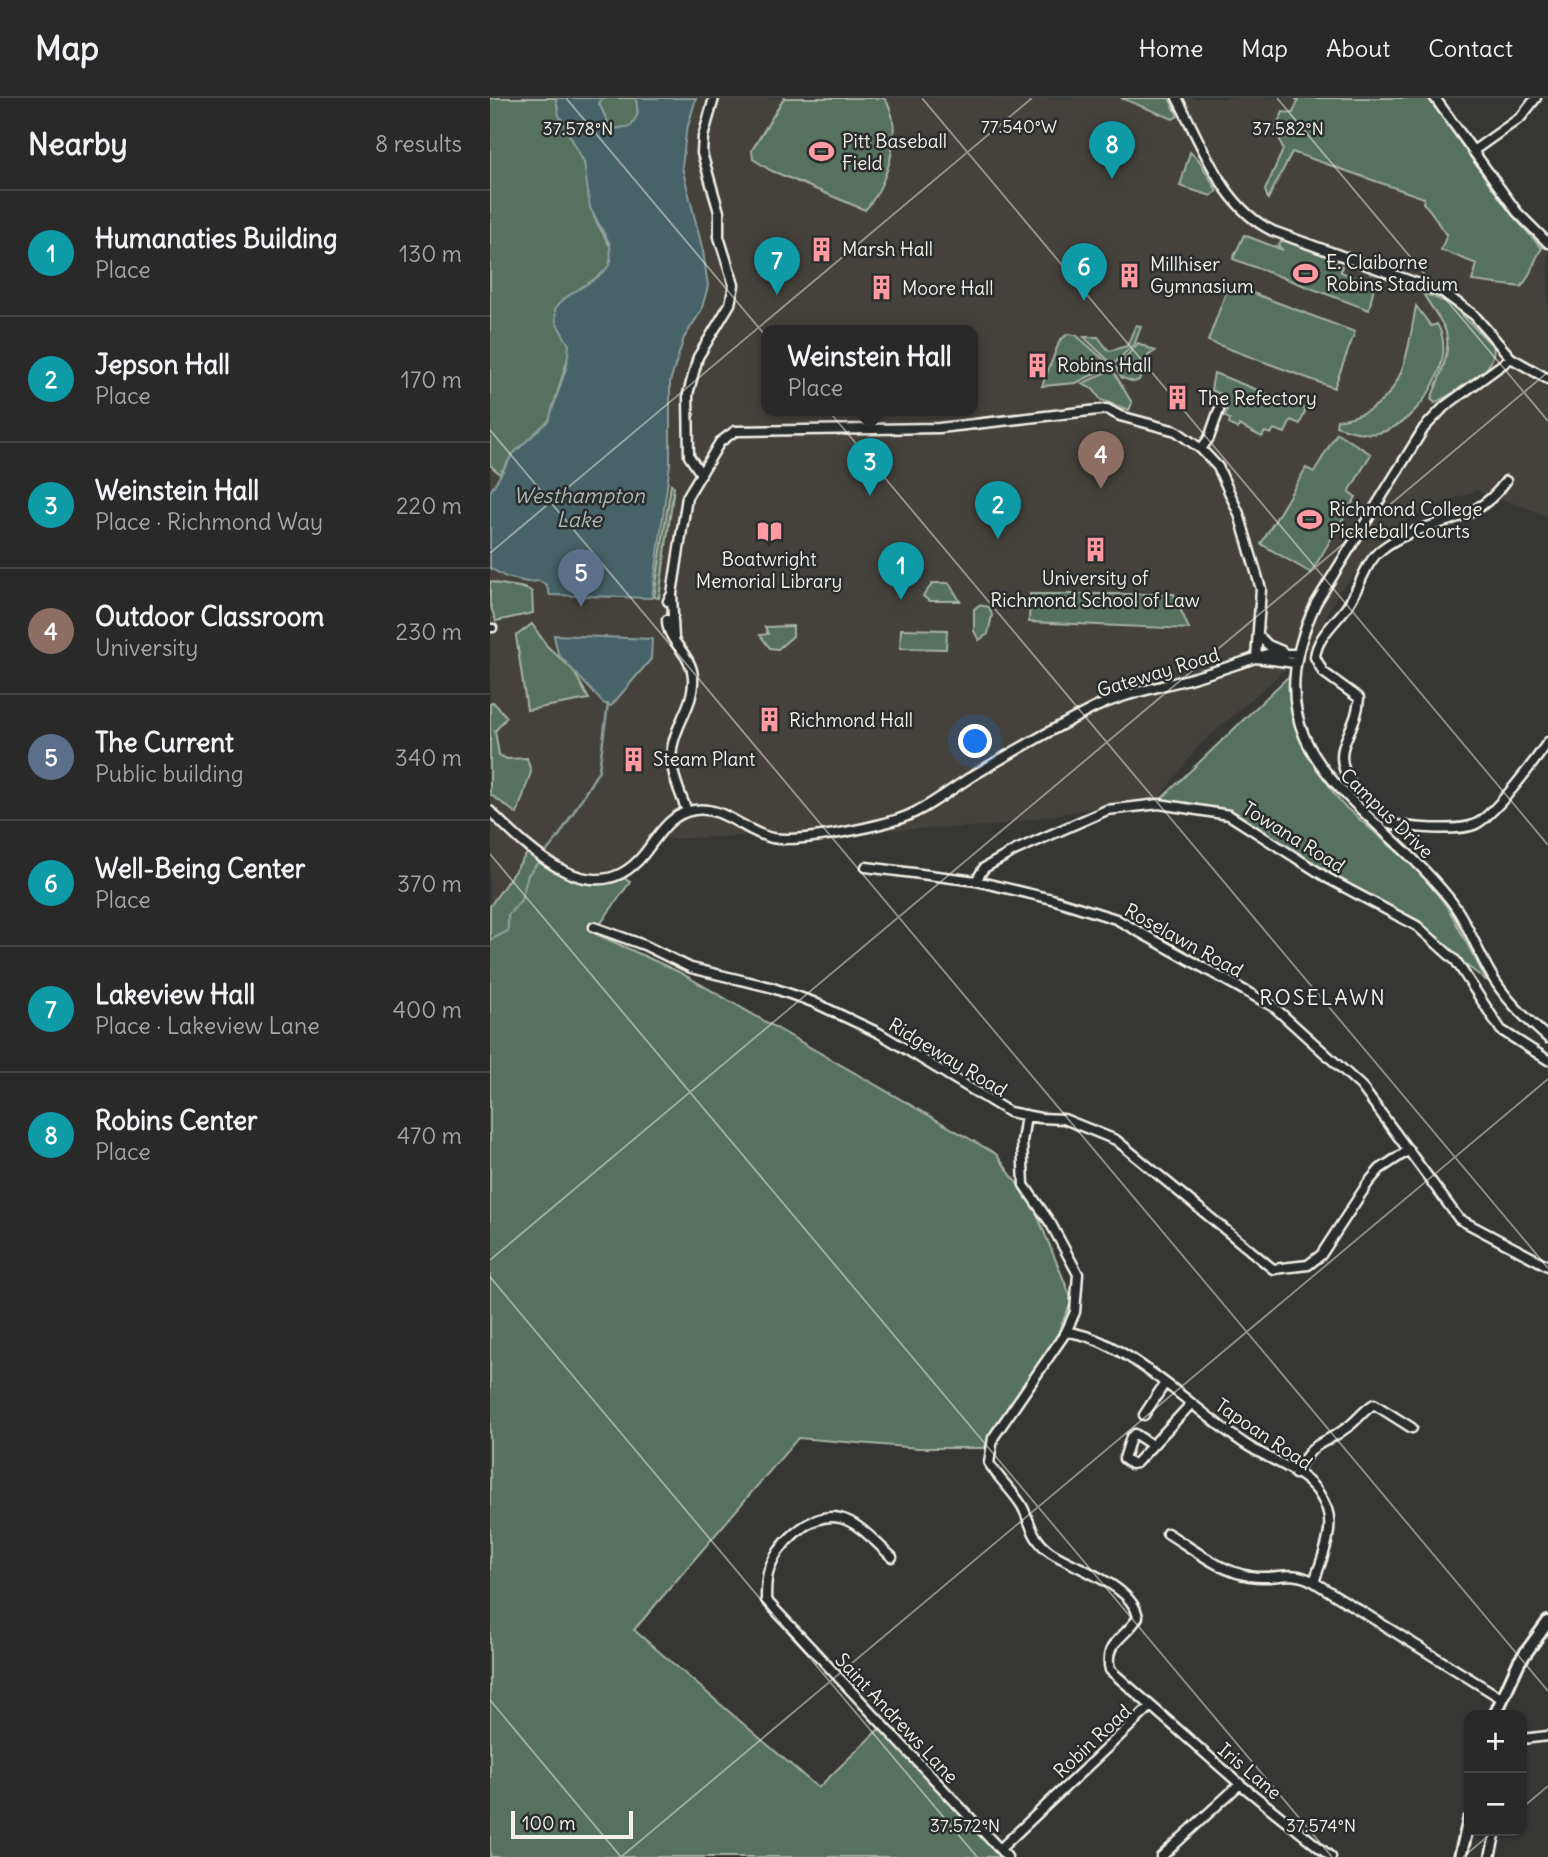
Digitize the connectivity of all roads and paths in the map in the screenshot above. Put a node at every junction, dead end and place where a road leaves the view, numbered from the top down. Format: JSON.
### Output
{"nodes":[{"id":1,"x":714,"y":98,"type":"edge"},
{"id":2,"x":1177,"y":98,"type":"edge"},
{"id":3,"x":1435,"y":98,"type":"edge"},
{"id":4,"x":1536,"y":98,"type":"edge"},
{"id":5,"x":1473,"y":151,"type":"junction"},
{"id":6,"x":1548,"y":243,"type":"edge"},
{"id":7,"x":1511,"y":358,"type":"junction"},
{"id":8,"x":1548,"y":379,"type":"edge"},
{"id":9,"x":1219,"y":410,"type":"dead end"},
{"id":10,"x":1201,"y":449,"type":"junction"},
{"id":11,"x":701,"y":474,"type":"junction"},
{"id":12,"x":1506,"y":481,"type":"dead end"},
{"id":13,"x":1259,"y":636,"type":"junction"},
{"id":14,"x":1286,"y":652,"type":"junction"},
{"id":15,"x":1256,"y":658,"type":"junction"},
{"id":16,"x":1296,"y":658,"type":"junction"},
{"id":17,"x":1548,"y":742,"type":"edge"},
{"id":18,"x":490,"y":811,"type":"edge"},
{"id":19,"x":687,"y":811,"type":"junction"},
{"id":20,"x":1375,"y":824,"type":"junction"},
{"id":21,"x":1389,"y":824,"type":"junction"},
{"id":22,"x":866,"y":867,"type":"dead end"},
{"id":23,"x":976,"y":881,"type":"junction"},
{"id":24,"x":594,"y":927,"type":"dead end"},
{"id":25,"x":1548,"y":1038,"type":"edge"},
{"id":26,"x":1548,"y":1060,"type":"edge"},
{"id":27,"x":1026,"y":1115,"type":"junction"},
{"id":28,"x":1409,"y":1150,"type":"junction"},
{"id":29,"x":1548,"y":1266,"type":"edge"},
{"id":30,"x":1066,"y":1332,"type":"junction"},
{"id":31,"x":1165,"y":1383,"type":"junction"},
{"id":32,"x":1191,"y":1404,"type":"junction"},
{"id":33,"x":1143,"y":1415,"type":"dead end"},
{"id":34,"x":1412,"y":1428,"type":"dead end"},
{"id":35,"x":1152,"y":1445,"type":"dead end"},
{"id":36,"x":1295,"y":1474,"type":"junction"},
{"id":37,"x":1167,"y":1533,"type":"dead end"},
{"id":38,"x":892,"y":1557,"type":"dead end"},
{"id":39,"x":1314,"y":1582,"type":"junction"},
{"id":40,"x":1548,"y":1622,"type":"edge"},
{"id":41,"x":1501,"y":1698,"type":"junction"},
{"id":42,"x":1150,"y":1707,"type":"junction"},
{"id":43,"x":1497,"y":1710,"type":"edge"},
{"id":44,"x":1548,"y":1736,"type":"edge"},
{"id":45,"x":1527,"y":1738,"type":"edge"},
{"id":46,"x":1240,"y":1784,"type":"junction"},
{"id":47,"x":1465,"y":1836,"type":"edge"},
{"id":48,"x":1495,"y":1836,"type":"edge"},
{"id":49,"x":1000,"y":1849,"type":"junction"},
{"id":50,"x":1007,"y":1857,"type":"edge"},
{"id":51,"x":1161,"y":1857,"type":"edge"},
{"id":52,"x":1331,"y":1857,"type":"edge"},
{"id":53,"x":1460,"y":1857,"type":"edge"},
{"id":54,"x":1490,"y":1857,"type":"edge"}],
"edges":[{"from":1,"to":11,"type":"street"},
{"from":2,"to":7,"type":"street"},
{"from":3,"to":5,"type":"street"},
{"from":4,"to":5,"type":"street"},
{"from":5,"to":6,"type":"street"},
{"from":7,"to":8,"type":"street"},
{"from":7,"to":16,"type":"street","name":"Campus Drive"},
{"from":9,"to":10,"type":"street"},
{"from":10,"to":11,"type":"street"},
{"from":10,"to":13,"type":"street"},
{"from":11,"to":19,"type":"street"},
{"from":12,"to":21,"type":"street"},
{"from":13,"to":14,"type":"street","name":"Gateway Road"},
{"from":13,"to":15,"type":"street"},
{"from":14,"to":15,"type":"street","name":"Gateway Road"},
{"from":14,"to":16,"type":"street","name":"Gateway Road"},
{"from":15,"to":16,"type":"street","name":"Gateway Road"},
{"from":15,"to":19,"type":"street","name":"Gateway Road"},
{"from":16,"to":20,"type":"street","name":"Campus Drive"},
{"from":17,"to":21,"type":"street"},
{"from":18,"to":19,"type":"street"},
{"from":20,"to":21,"type":"street"},
{"from":20,"to":25,"type":"street","name":"Campus Drive"},
{"from":22,"to":23,"type":"street","name":"Roselawn Road"},
{"from":23,"to":26,"type":"street","name":"Towana Road"},
{"from":23,"to":28,"type":"street","name":"Roselawn Road"},
{"from":24,"to":27,"type":"street","name":"Ridgeway Road"},
{"from":27,"to":28,"type":"street","name":"Ridgeway Road"},
{"from":27,"to":30,"type":"street"},
{"from":28,"to":29,"type":"street","name":"Roselawn Road"},
{"from":30,"to":31,"type":"street","name":"Tapoan Road"},
{"from":30,"to":42,"type":"street","name":"Robin Road"},
{"from":31,"to":32,"type":"street","name":"Tapoan Road"},
{"from":31,"to":33,"type":"street"},
{"from":32,"to":35,"type":"street"},
{"from":32,"to":36,"type":"street","name":"Tapoan Road"},
{"from":34,"to":36,"type":"street"},
{"from":36,"to":39,"type":"street","name":"Tapoan Road"},
{"from":37,"to":39,"type":"street"},
{"from":38,"to":49,"type":"street","name":"Saint Andrews Lane"},
{"from":39,"to":41,"type":"street"},
{"from":40,"to":41,"type":"main road"},
{"from":41,"to":43,"type":"main road"},
{"from":42,"to":46,"type":"street","name":"Iris Lane"},
{"from":42,"to":49,"type":"street","name":"Robin Road"},
{"from":44,"to":45,"type":"street"},
{"from":46,"to":51,"type":"street"},
{"from":46,"to":52,"type":"street","name":"Iris Lane"},
{"from":47,"to":53,"type":"main road"},
{"from":48,"to":54,"type":"street"},
{"from":49,"to":50,"type":"street","name":"Saint Andrews Lane"}]}
